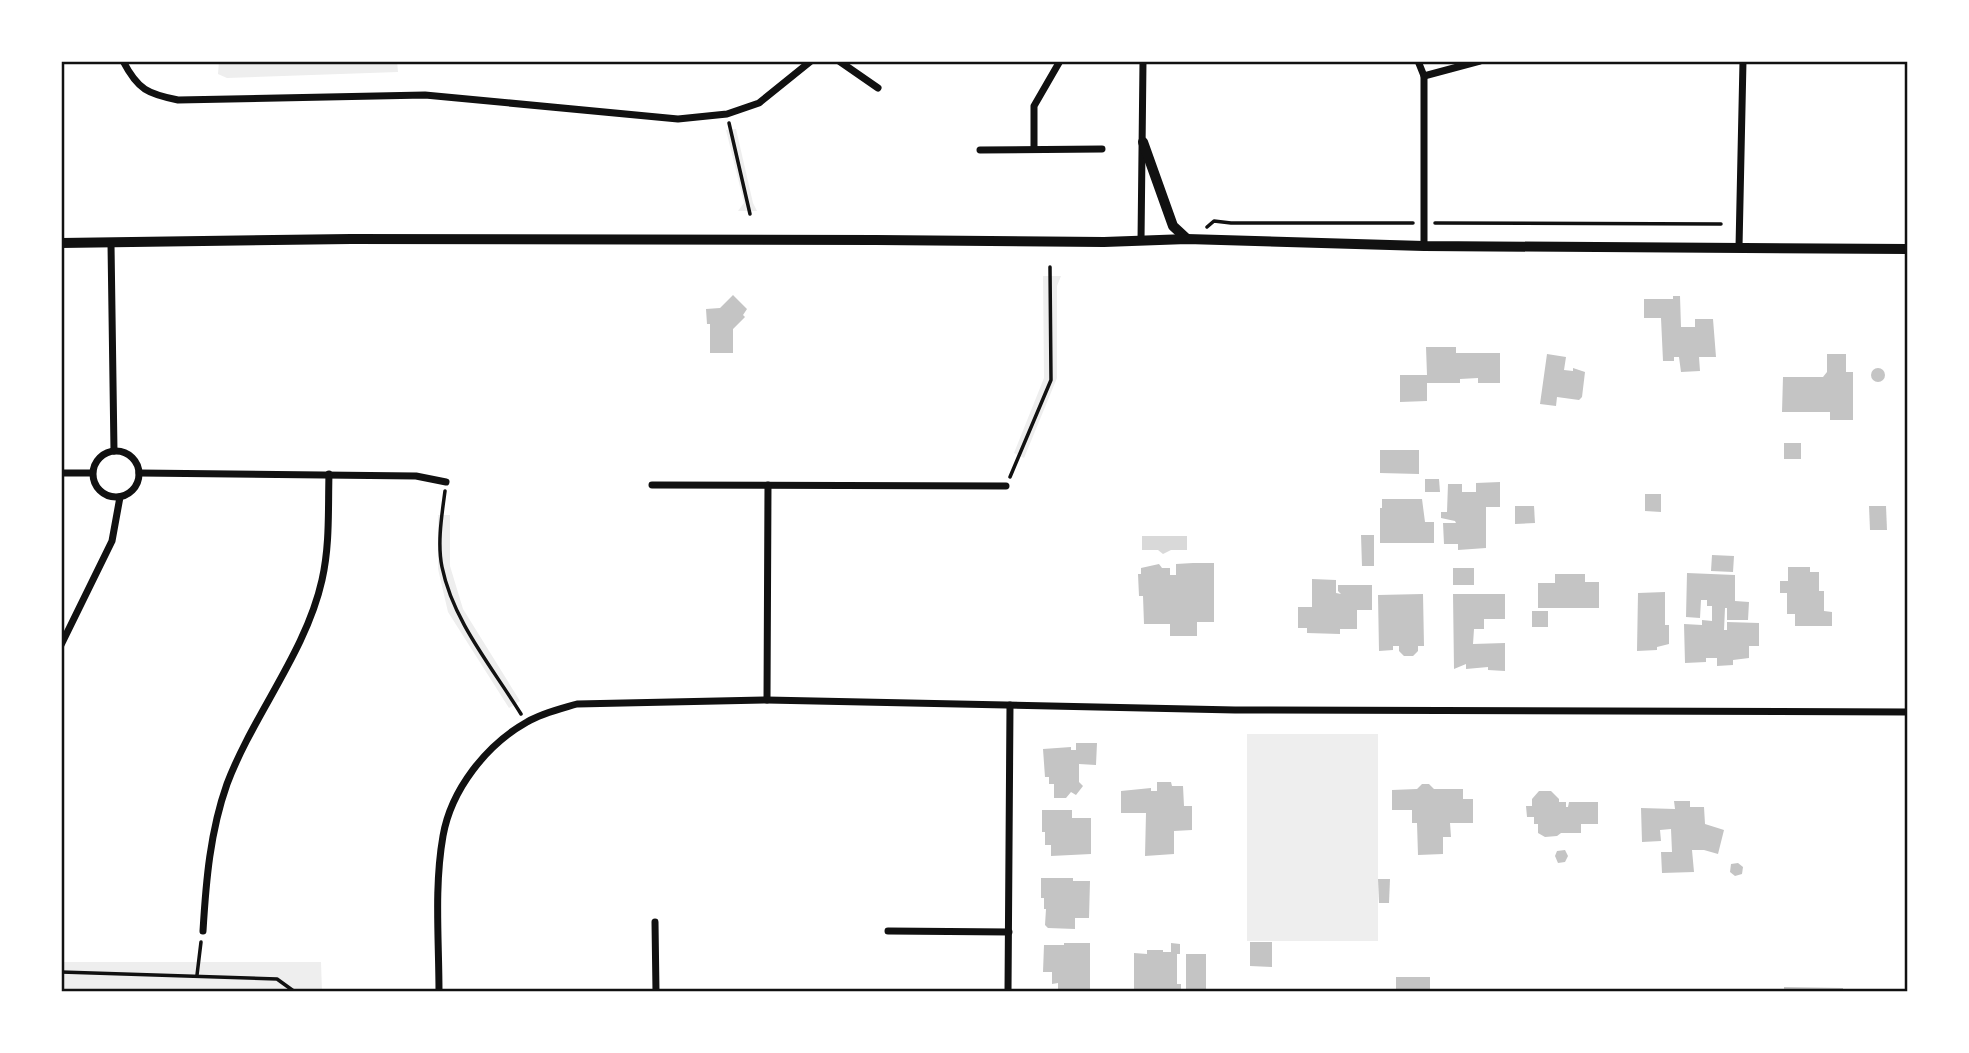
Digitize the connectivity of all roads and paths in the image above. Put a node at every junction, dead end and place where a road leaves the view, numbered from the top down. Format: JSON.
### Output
{"nodes":[{"id":1,"x":123,"y":61,"type":"edge"},
{"id":2,"x":811,"y":61,"type":"edge"},
{"id":3,"x":839,"y":61,"type":"edge"},
{"id":4,"x":1060,"y":61,"type":"edge"},
{"id":5,"x":1143,"y":61,"type":"edge"},
{"id":6,"x":1418,"y":61,"type":"edge"},
{"id":7,"x":1480,"y":61,"type":"edge"},
{"id":8,"x":1743,"y":61,"type":"edge"},
{"id":9,"x":1424,"y":76,"type":"junction"},
{"id":10,"x":878,"y":88,"type":"dead end"},
{"id":11,"x":727,"y":114,"type":"junction"},
{"id":12,"x":1143,"y":142,"type":"junction"},
{"id":13,"x":1034,"y":149,"type":"junction"},
{"id":14,"x":1102,"y":149,"type":"dead end"},
{"id":15,"x":979,"y":150,"type":"dead end"},
{"id":16,"x":750,"y":214,"type":"dead end"},
{"id":17,"x":1214,"y":220,"type":"dead end"},
{"id":18,"x":1441,"y":223,"type":"dead end"},
{"id":19,"x":1405,"y":224,"type":"dead end"},
{"id":20,"x":1721,"y":224,"type":"dead end"},
{"id":21,"x":1187,"y":239,"type":"junction"},
{"id":22,"x":1141,"y":241,"type":"junction"},
{"id":23,"x":61,"y":243,"type":"edge"},
{"id":24,"x":111,"y":244,"type":"junction"},
{"id":25,"x":1424,"y":246,"type":"junction"},
{"id":26,"x":1739,"y":247,"type":"junction"},
{"id":27,"x":1908,"y":248,"type":"edge"},
{"id":28,"x":1050,"y":267,"type":"dead end"},
{"id":29,"x":114,"y":451,"type":"junction"},
{"id":30,"x":61,"y":472,"type":"edge"},
{"id":31,"x":92,"y":473,"type":"junction"},
{"id":32,"x":139,"y":473,"type":"junction"},
{"id":33,"x":329,"y":474,"type":"junction"},
{"id":34,"x":446,"y":482,"type":"joint"},
{"id":35,"x":652,"y":485,"type":"dead end"},
{"id":36,"x":768,"y":485,"type":"junction"},
{"id":37,"x":1006,"y":486,"type":"joint"},
{"id":38,"x":120,"y":497,"type":"junction"},
{"id":39,"x":61,"y":645,"type":"edge"},
{"id":40,"x":767,"y":701,"type":"junction"},
{"id":41,"x":1010,"y":705,"type":"junction"},
{"id":42,"x":1908,"y":712,"type":"edge"},
{"id":43,"x":526,"y":722,"type":"junction"},
{"id":44,"x":654,"y":922,"type":"dead end"},
{"id":45,"x":203,"y":931,"type":"joint"},
{"id":46,"x":888,"y":931,"type":"dead end"},
{"id":47,"x":1009,"y":932,"type":"junction"},
{"id":48,"x":61,"y":972,"type":"edge"},
{"id":49,"x":197,"y":975,"type":"junction"},
{"id":50,"x":295,"y":992,"type":"edge"},
{"id":51,"x":439,"y":992,"type":"edge"},
{"id":52,"x":656,"y":992,"type":"edge"},
{"id":53,"x":1008,"y":992,"type":"edge"}],
"edges":[{"from":1,"to":11,"type":"street"},
{"from":2,"to":11,"type":"street"},
{"from":3,"to":10,"type":"street"},
{"from":4,"to":13,"type":"street"},
{"from":5,"to":12,"type":"street"},
{"from":6,"to":9,"type":"street"},
{"from":7,"to":9,"type":"street"},
{"from":8,"to":26,"type":"street"},
{"from":9,"to":25,"type":"street"},
{"from":11,"to":16,"type":"path"},
{"from":12,"to":21,"type":"main road"},
{"from":12,"to":22,"type":"street"},
{"from":13,"to":14,"type":"street"},
{"from":13,"to":15,"type":"street"},
{"from":17,"to":19,"type":"path"},
{"from":18,"to":20,"type":"path"},
{"from":21,"to":22,"type":"main road"},
{"from":21,"to":25,"type":"main road"},
{"from":22,"to":24,"type":"main road"},
{"from":23,"to":24,"type":"main road"},
{"from":24,"to":29,"type":"street"},
{"from":25,"to":26,"type":"main road"},
{"from":26,"to":27,"type":"main road"},
{"from":28,"to":37,"type":"path"},
{"from":29,"to":31,"type":"street"},
{"from":29,"to":32,"type":"street"},
{"from":30,"to":31,"type":"street"},
{"from":31,"to":38,"type":"street"},
{"from":32,"to":33,"type":"street"},
{"from":32,"to":38,"type":"street"},
{"from":33,"to":34,"type":"street"},
{"from":33,"to":45,"type":"street"},
{"from":34,"to":43,"type":"path"},
{"from":35,"to":36,"type":"street"},
{"from":36,"to":37,"type":"street"},
{"from":36,"to":40,"type":"street"},
{"from":38,"to":39,"type":"street"},
{"from":40,"to":41,"type":"street"},
{"from":40,"to":43,"type":"street"},
{"from":41,"to":42,"type":"street"},
{"from":41,"to":47,"type":"street"},
{"from":43,"to":51,"type":"street"},
{"from":44,"to":52,"type":"street"},
{"from":45,"to":49,"type":"path"},
{"from":46,"to":47,"type":"street"},
{"from":47,"to":53,"type":"street"},
{"from":48,"to":49,"type":"path"},
{"from":49,"to":50,"type":"path"}]}
